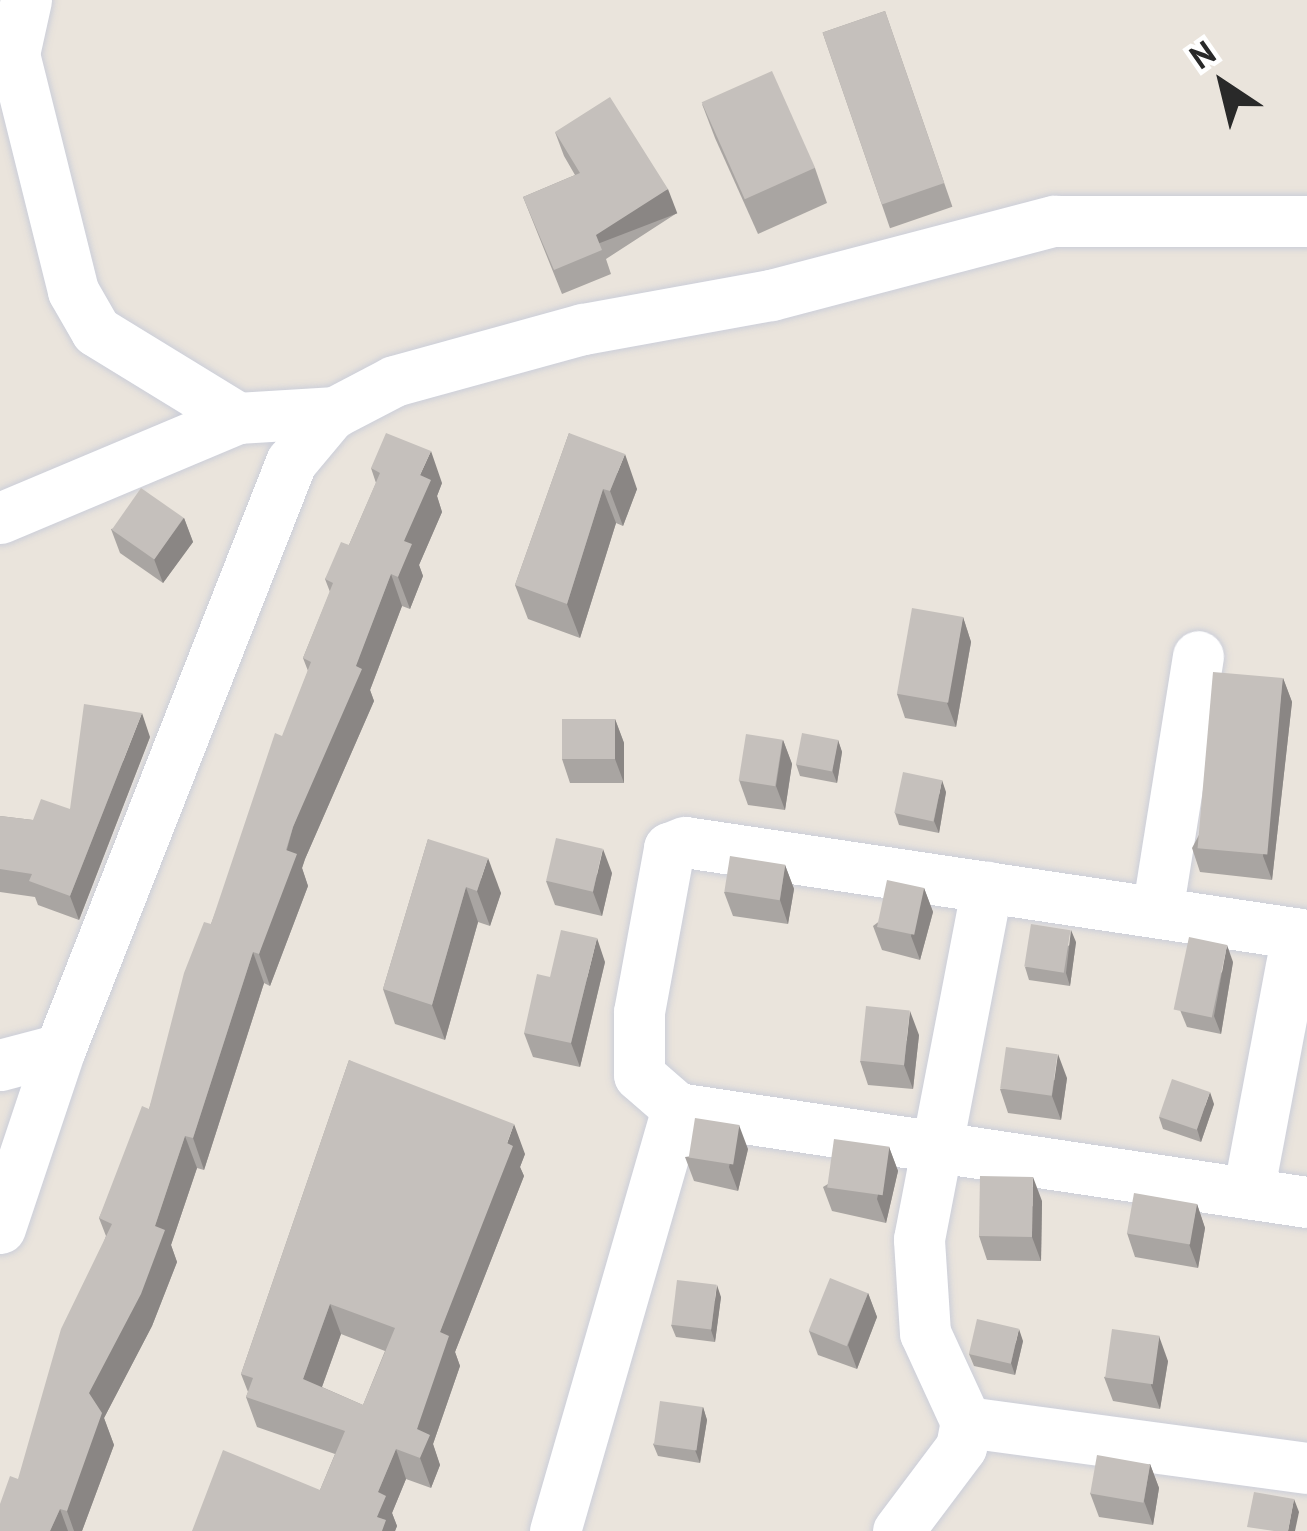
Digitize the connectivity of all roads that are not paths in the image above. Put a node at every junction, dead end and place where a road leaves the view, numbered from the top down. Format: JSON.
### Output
{"nodes":[{"id":1,"x":26,"y":0,"type":"edge"},
{"id":2,"x":11,"y":88,"type":"edge"},
{"id":3,"x":1307,"y":221,"type":"edge"},
{"id":4,"x":335,"y":412,"type":"junction"},
{"id":5,"x":238,"y":418,"type":"junction"},
{"id":6,"x":0,"y":518,"type":"edge"},
{"id":7,"x":1198,"y":656,"type":"dead end"},
{"id":8,"x":987,"y":886,"type":"junction"},
{"id":9,"x":1157,"y":912,"type":"junction"},
{"id":10,"x":1302,"y":934,"type":"edge"},
{"id":11,"x":60,"y":1049,"type":"junction"},
{"id":12,"x":0,"y":1065,"type":"edge"},
{"id":13,"x":677,"y":1108,"type":"junction"},
{"id":14,"x":938,"y":1142,"type":"junction"},
{"id":15,"x":1248,"y":1193,"type":"junction"},
{"id":16,"x":1307,"y":1202,"type":"edge"},
{"id":17,"x":0,"y":1228,"type":"edge"},
{"id":18,"x":966,"y":1422,"type":"junction"},
{"id":19,"x":1307,"y":1468,"type":"edge"},
{"id":20,"x":555,"y":1531,"type":"edge"},
{"id":21,"x":898,"y":1531,"type":"edge"}],
"edges":[{"from":1,"to":2,"type":"street"},
{"from":2,"to":5,"type":"street"},
{"from":3,"to":4,"type":"street"},
{"from":4,"to":5,"type":"street"},
{"from":4,"to":11,"type":"street"},
{"from":5,"to":6,"type":"street"},
{"from":7,"to":9,"type":"street"},
{"from":8,"to":9,"type":"street"},
{"from":8,"to":13,"type":"street"},
{"from":8,"to":14,"type":"street"},
{"from":9,"to":10,"type":"street"},
{"from":10,"to":15,"type":"street"},
{"from":11,"to":12,"type":"street"},
{"from":11,"to":17,"type":"street"},
{"from":13,"to":14,"type":"street"},
{"from":13,"to":20,"type":"street"},
{"from":14,"to":15,"type":"street"},
{"from":14,"to":18,"type":"street"},
{"from":15,"to":16,"type":"street"},
{"from":18,"to":19,"type":"street"},
{"from":18,"to":21,"type":"street"}]}
